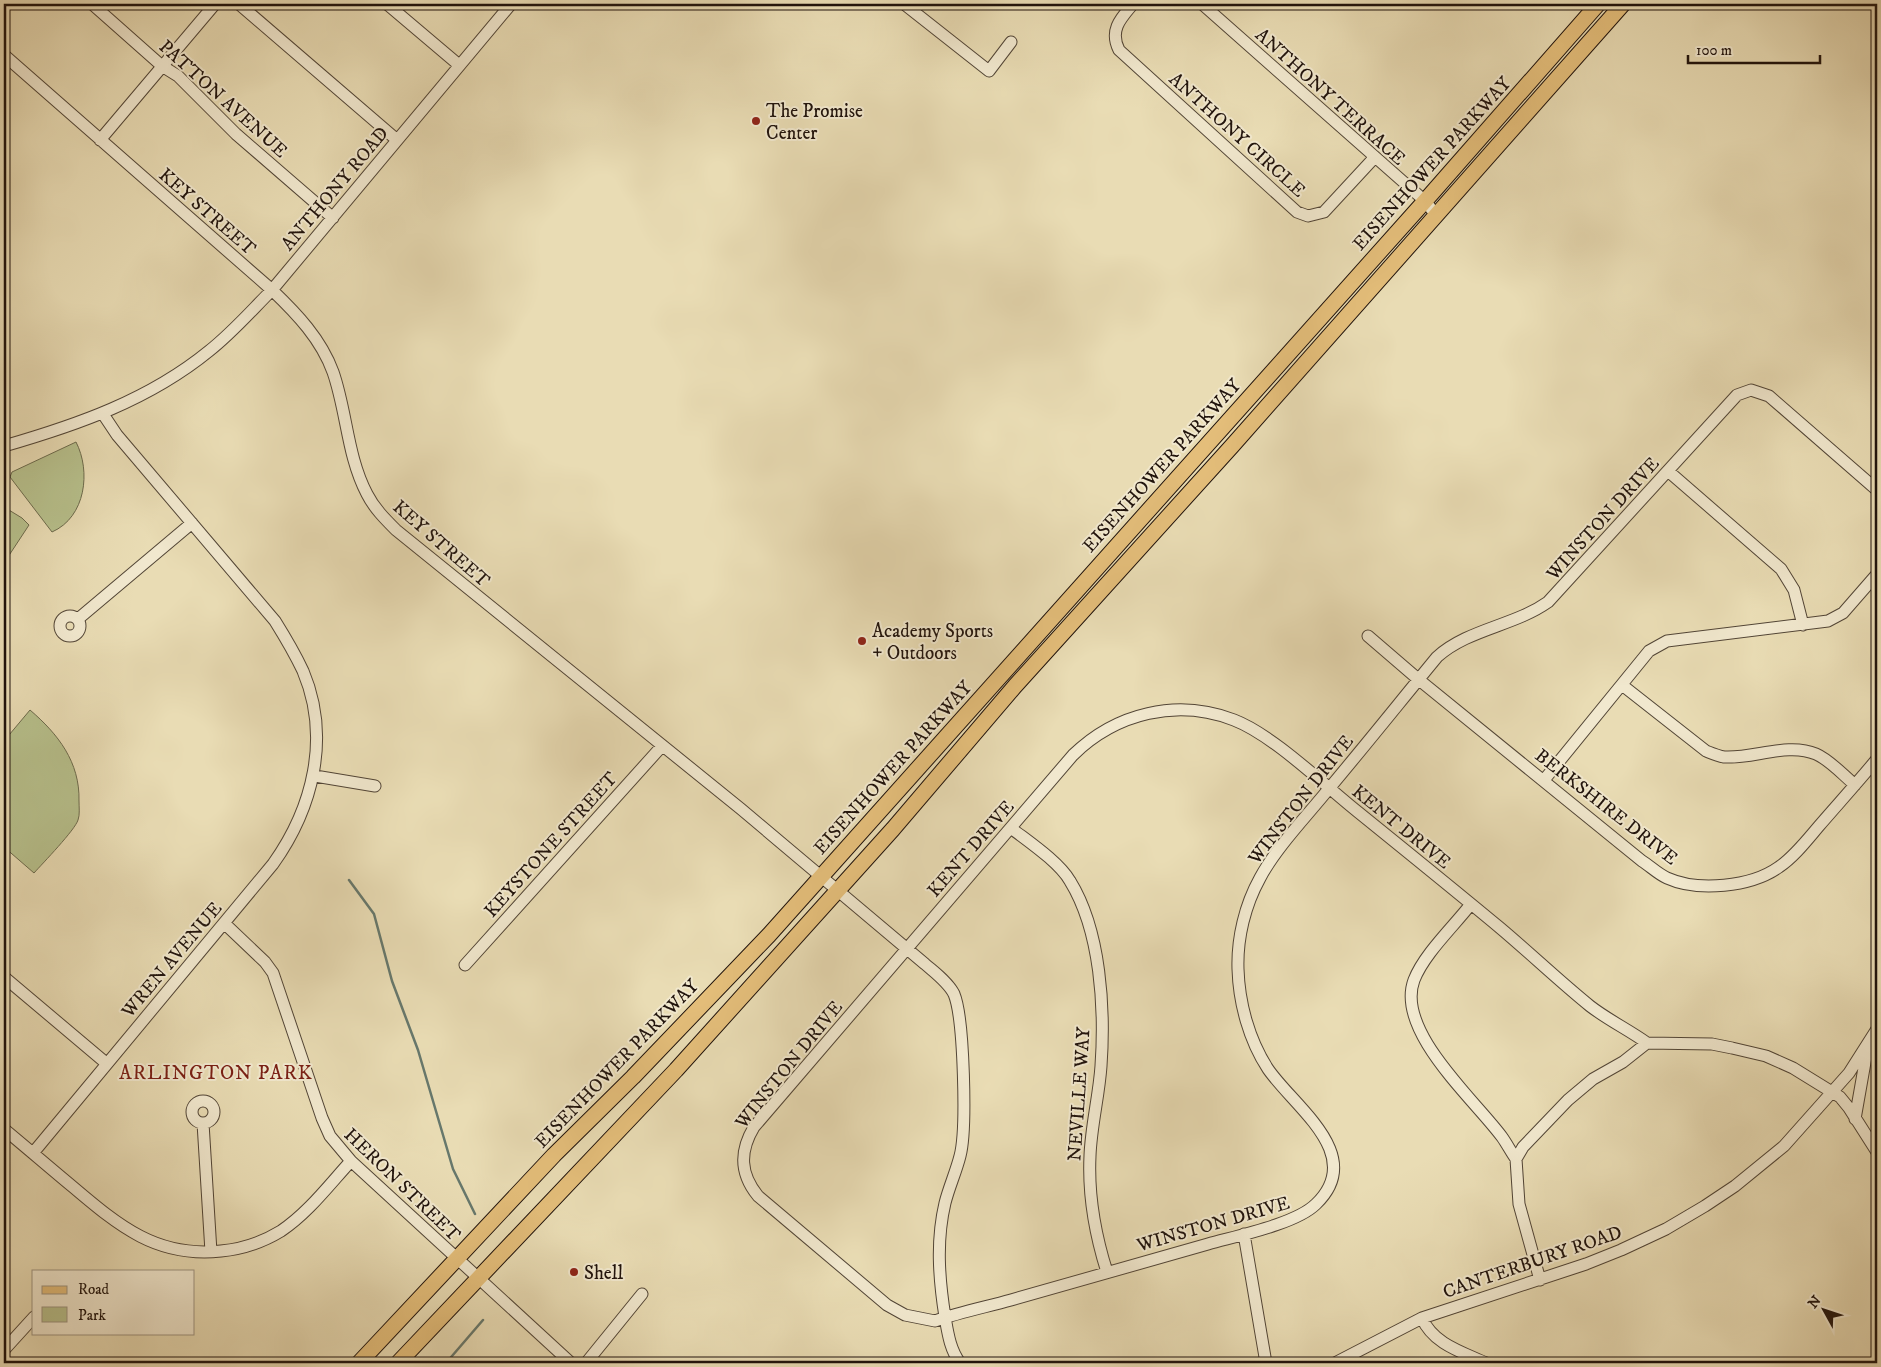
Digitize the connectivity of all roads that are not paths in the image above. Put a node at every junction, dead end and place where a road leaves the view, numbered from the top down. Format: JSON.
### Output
{"nodes":[{"id":1,"x":92,"y":4,"type":"edge"},
{"id":2,"x":215,"y":4,"type":"edge"},
{"id":3,"x":239,"y":4,"type":"edge"},
{"id":4,"x":387,"y":4,"type":"edge"},
{"id":5,"x":511,"y":4,"type":"edge"},
{"id":6,"x":904,"y":4,"type":"edge"},
{"id":7,"x":1133,"y":4,"type":"edge"},
{"id":8,"x":1202,"y":4,"type":"edge"},
{"id":9,"x":1598,"y":4,"type":"edge"},
{"id":10,"x":1623,"y":4,"type":"edge"},
{"id":11,"x":1011,"y":42,"type":"dead end"},
{"id":12,"x":4,"y":55,"type":"edge"},
{"id":13,"x":459,"y":65,"type":"junction"},
{"id":14,"x":162,"y":66,"type":"junction"},
{"id":15,"x":100,"y":140,"type":"junction"},
{"id":16,"x":396,"y":140,"type":"junction"},
{"id":17,"x":1374,"y":158,"type":"junction"},
{"id":18,"x":1425,"y":201,"type":"junction"},
{"id":19,"x":1436,"y":215,"type":"junction"},
{"id":20,"x":333,"y":218,"type":"junction"},
{"id":21,"x":272,"y":290,"type":"junction"},
{"id":22,"x":104,"y":414,"type":"junction"},
{"id":23,"x":4,"y":446,"type":"edge"},
{"id":24,"x":1668,"y":471,"type":"junction"},
{"id":25,"x":1877,"y":490,"type":"edge"},
{"id":26,"x":192,"y":523,"type":"junction"},
{"id":27,"x":1877,"y":574,"type":"edge"},
{"id":28,"x":78,"y":619,"type":"dead end"},
{"id":29,"x":1803,"y":625,"type":"junction"},
{"id":30,"x":1368,"y":636,"type":"dead end"},
{"id":31,"x":1418,"y":679,"type":"junction"},
{"id":32,"x":1622,"y":685,"type":"junction"},
{"id":33,"x":662,"y":746,"type":"junction"},
{"id":34,"x":1877,"y":759,"type":"edge"},
{"id":35,"x":315,"y":776,"type":"junction"},
{"id":36,"x":1544,"y":780,"type":"junction"},
{"id":37,"x":1855,"y":785,"type":"junction"},
{"id":38,"x":375,"y":786,"type":"dead end"},
{"id":39,"x":1329,"y":789,"type":"junction"},
{"id":40,"x":1011,"y":828,"type":"junction"},
{"id":41,"x":822,"y":877,"type":"junction"},
{"id":42,"x":837,"y":890,"type":"junction"},
{"id":43,"x":1471,"y":904,"type":"junction"},
{"id":44,"x":224,"y":923,"type":"junction"},
{"id":45,"x":906,"y":949,"type":"junction"},
{"id":46,"x":465,"y":965,"type":"dead end"},
{"id":47,"x":4,"y":977,"type":"edge"},
{"id":48,"x":1877,"y":1029,"type":"edge"},
{"id":49,"x":1647,"y":1043,"type":"junction"},
{"id":50,"x":1868,"y":1046,"type":"junction"},
{"id":51,"x":106,"y":1063,"type":"junction"},
{"id":52,"x":1833,"y":1092,"type":"junction"},
{"id":53,"x":1855,"y":1119,"type":"junction"},
{"id":54,"x":203,"y":1124,"type":"dead end"},
{"id":55,"x":4,"y":1129,"type":"edge"},
{"id":56,"x":1877,"y":1152,"type":"edge"},
{"id":57,"x":33,"y":1153,"type":"junction"},
{"id":58,"x":1516,"y":1159,"type":"junction"},
{"id":59,"x":351,"y":1162,"type":"junction"},
{"id":60,"x":1244,"y":1234,"type":"junction"},
{"id":61,"x":210,"y":1252,"type":"junction"},
{"id":62,"x":456,"y":1260,"type":"junction"},
{"id":63,"x":1107,"y":1272,"type":"junction"},
{"id":64,"x":478,"y":1279,"type":"junction"},
{"id":65,"x":1540,"y":1280,"type":"junction"},
{"id":66,"x":642,"y":1294,"type":"dead end"},
{"id":67,"x":946,"y":1317,"type":"junction"},
{"id":68,"x":1422,"y":1318,"type":"junction"},
{"id":69,"x":32,"y":1319,"type":"edge"},
{"id":70,"x":4,"y":1350,"type":"edge"},
{"id":71,"x":359,"y":1363,"type":"edge"},
{"id":72,"x":398,"y":1363,"type":"edge"},
{"id":73,"x":571,"y":1363,"type":"edge"},
{"id":74,"x":586,"y":1363,"type":"edge"},
{"id":75,"x":960,"y":1363,"type":"edge"},
{"id":76,"x":1266,"y":1363,"type":"edge"},
{"id":77,"x":1335,"y":1363,"type":"edge"},
{"id":78,"x":1486,"y":1363,"type":"edge"}],
"edges":[{"from":1,"to":14,"type":"street","name":"PATTON AVENUE"},
{"from":2,"to":14,"type":"street"},
{"from":3,"to":16,"type":"street"},
{"from":4,"to":13,"type":"street"},
{"from":5,"to":13,"type":"street","name":"ANTHONY ROAD"},
{"from":6,"to":11,"type":"street"},
{"from":7,"to":17,"type":"street","name":"ANTHONY CIRCLE"},
{"from":8,"to":17,"type":"street","name":"ANTHONY TERRACE"},
{"from":9,"to":18,"type":"main road","name":"EISENHOWER PARKWAY"},
{"from":10,"to":19,"type":"main road","name":"EISENHOWER PARKWAY"},
{"from":12,"to":15,"type":"street","name":"KEY STREET"},
{"from":13,"to":16,"type":"street","name":"ANTHONY ROAD"},
{"from":14,"to":15,"type":"street"},
{"from":14,"to":20,"type":"street","name":"PATTON AVENUE"},
{"from":15,"to":21,"type":"street","name":"KEY STREET"},
{"from":16,"to":20,"type":"street","name":"ANTHONY ROAD"},
{"from":17,"to":18,"type":"street","name":"ANTHONY TERRACE"},
{"from":18,"to":19,"type":"street","name":"ANTHONY TERRACE"},
{"from":18,"to":41,"type":"main road","name":"EISENHOWER PARKWAY"},
{"from":19,"to":42,"type":"main road","name":"EISENHOWER PARKWAY"},
{"from":20,"to":21,"type":"street","name":"ANTHONY ROAD"},
{"from":21,"to":22,"type":"street","name":"ANTHONY ROAD"},
{"from":21,"to":33,"type":"street","name":"KEY STREET"},
{"from":22,"to":23,"type":"street","name":"ANTHONY ROAD"},
{"from":22,"to":26,"type":"street","name":"WREN AVENUE"},
{"from":24,"to":25,"type":"street","name":"WINSTON DRIVE"},
{"from":24,"to":29,"type":"street"},
{"from":24,"to":31,"type":"street","name":"WINSTON DRIVE"},
{"from":26,"to":28,"type":"street"},
{"from":26,"to":35,"type":"street","name":"WREN AVENUE"},
{"from":27,"to":29,"type":"street"},
{"from":29,"to":32,"type":"street"},
{"from":30,"to":31,"type":"street","name":"BERKSHIRE DRIVE"},
{"from":31,"to":36,"type":"street","name":"BERKSHIRE DRIVE"},
{"from":31,"to":39,"type":"street","name":"WINSTON DRIVE"},
{"from":32,"to":36,"type":"street"},
{"from":32,"to":37,"type":"street"},
{"from":33,"to":41,"type":"street","name":"KEY STREET"},
{"from":33,"to":46,"type":"street","name":"KEYSTONE STREET"},
{"from":34,"to":37,"type":"street","name":"BERKSHIRE DRIVE"},
{"from":35,"to":38,"type":"street"},
{"from":35,"to":44,"type":"street","name":"WREN AVENUE"},
{"from":36,"to":37,"type":"street","name":"BERKSHIRE DRIVE"},
{"from":39,"to":40,"type":"street","name":"KENT DRIVE"},
{"from":39,"to":43,"type":"street","name":"KENT DRIVE"},
{"from":39,"to":60,"type":"street","name":"WINSTON DRIVE"},
{"from":40,"to":45,"type":"street","name":"KENT DRIVE"},
{"from":40,"to":63,"type":"street","name":"NEVILLE WAY"},
{"from":41,"to":42,"type":"street","name":"KEY STREET"},
{"from":41,"to":62,"type":"main road","name":"EISENHOWER PARKWAY"},
{"from":42,"to":45,"type":"street"},
{"from":42,"to":64,"type":"main road","name":"EISENHOWER PARKWAY"},
{"from":43,"to":49,"type":"street","name":"KENT DRIVE"},
{"from":43,"to":58,"type":"street"},
{"from":44,"to":51,"type":"street","name":"WREN AVENUE"},
{"from":44,"to":59,"type":"street","name":"HERON STREET"},
{"from":45,"to":67,"type":"street"},
{"from":45,"to":67,"type":"street","name":"WINSTON DRIVE"},
{"from":47,"to":51,"type":"street"},
{"from":48,"to":50,"type":"street","name":"CANTERBURY ROAD"},
{"from":49,"to":52,"type":"street"},
{"from":49,"to":58,"type":"street"},
{"from":50,"to":52,"type":"street","name":"CANTERBURY ROAD"},
{"from":50,"to":53,"type":"street"},
{"from":51,"to":57,"type":"street","name":"WREN AVENUE"},
{"from":52,"to":53,"type":"street"},
{"from":52,"to":65,"type":"street","name":"CANTERBURY ROAD"},
{"from":53,"to":56,"type":"street"},
{"from":54,"to":61,"type":"street"},
{"from":55,"to":57,"type":"street"},
{"from":57,"to":61,"type":"street"},
{"from":58,"to":65,"type":"street"},
{"from":59,"to":61,"type":"street"},
{"from":59,"to":62,"type":"street","name":"HERON STREET"},
{"from":60,"to":63,"type":"street","name":"WINSTON DRIVE"},
{"from":60,"to":76,"type":"street"},
{"from":62,"to":64,"type":"street","name":"HERON STREET"},
{"from":62,"to":71,"type":"main road","name":"EISENHOWER PARKWAY"},
{"from":63,"to":67,"type":"street","name":"WINSTON DRIVE"},
{"from":64,"to":72,"type":"main road","name":"EISENHOWER PARKWAY"},
{"from":64,"to":73,"type":"street","name":"HERON STREET"},
{"from":65,"to":68,"type":"street","name":"CANTERBURY ROAD"},
{"from":66,"to":74,"type":"street"},
{"from":67,"to":75,"type":"street"},
{"from":68,"to":77,"type":"street","name":"CANTERBURY ROAD"},
{"from":68,"to":78,"type":"street"},
{"from":69,"to":70,"type":"street"}]}
